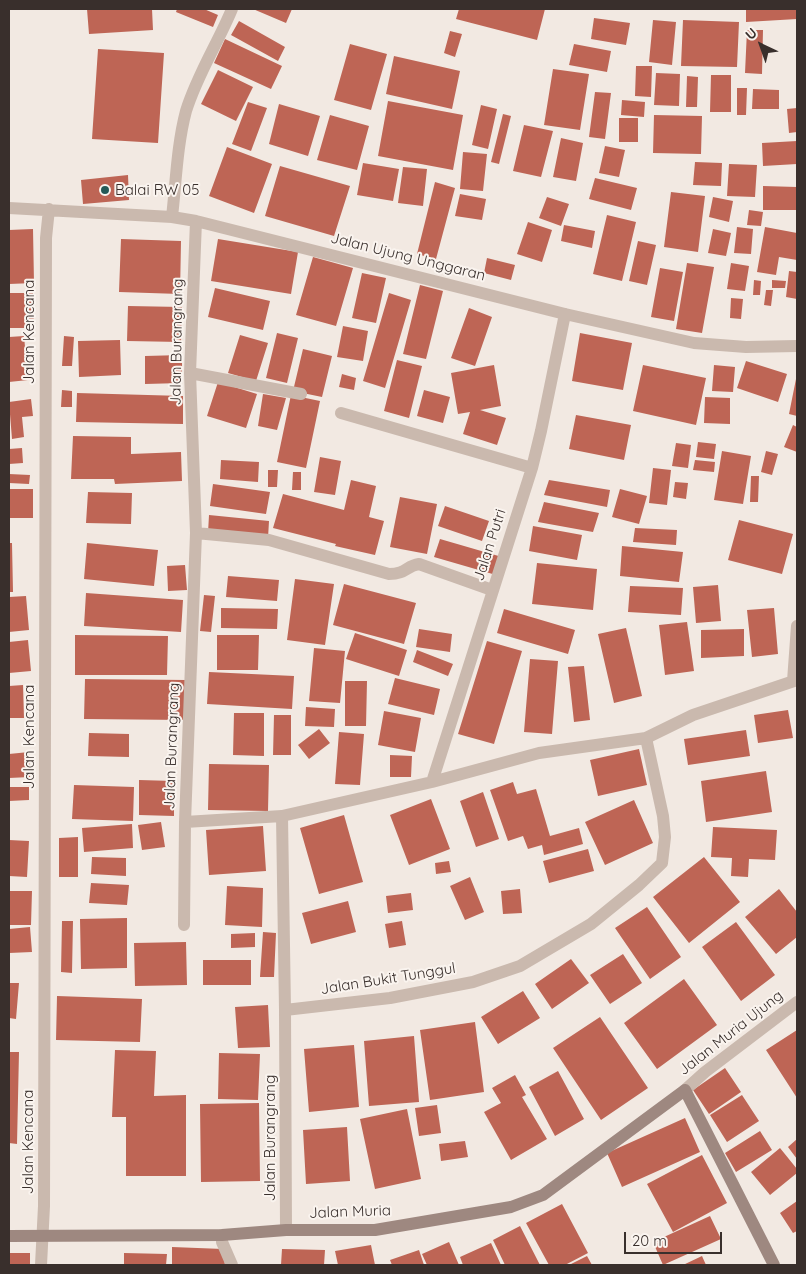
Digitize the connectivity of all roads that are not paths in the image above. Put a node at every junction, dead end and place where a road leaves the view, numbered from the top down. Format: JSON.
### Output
{"nodes":[{"id":1,"x":232,"y":9,"type":"edge"},
{"id":2,"x":9,"y":208,"type":"edge"},
{"id":3,"x":49,"y":209,"type":"junction"},
{"id":4,"x":172,"y":217,"type":"junction"},
{"id":5,"x":196,"y":221,"type":"junction"},
{"id":6,"x":565,"y":314,"type":"junction"},
{"id":7,"x":797,"y":346,"type":"edge"},
{"id":8,"x":190,"y":373,"type":"junction"},
{"id":9,"x":301,"y":394,"type":"dead end"},
{"id":10,"x":341,"y":413,"type":"dead end"},
{"id":11,"x":532,"y":468,"type":"junction"},
{"id":12,"x":196,"y":533,"type":"junction"},
{"id":13,"x":492,"y":590,"type":"junction"},
{"id":14,"x":797,"y":626,"type":"edge"},
{"id":15,"x":795,"y":680,"type":"edge"},
{"id":16,"x":646,"y":738,"type":"junction"},
{"id":17,"x":432,"y":782,"type":"junction"},
{"id":18,"x":282,"y":816,"type":"junction"},
{"id":19,"x":185,"y":822,"type":"junction"},
{"id":20,"x":184,"y":925,"type":"dead end"},
{"id":21,"x":797,"y":1002,"type":"edge"},
{"id":22,"x":286,"y":1010,"type":"junction"},
{"id":23,"x":685,"y":1090,"type":"junction"},
{"id":24,"x":286,"y":1230,"type":"junction"},
{"id":25,"x":222,"y":1235,"type":"junction"},
{"id":26,"x":9,"y":1236,"type":"edge"},
{"id":27,"x":43,"y":1237,"type":"junction"},
{"id":28,"x":41,"y":1265,"type":"edge"},
{"id":29,"x":232,"y":1265,"type":"edge"},
{"id":30,"x":774,"y":1265,"type":"edge"}],
"edges":[{"from":1,"to":4,"type":"street"},
{"from":2,"to":3,"type":"street","name":"Jalan Ujung Unggaran"},
{"from":3,"to":4,"type":"street","name":"Jalan Ujung Unggaran"},
{"from":3,"to":27,"type":"street","name":"Jalan Kencana"},
{"from":4,"to":5,"type":"street","name":"Jalan Ujung Unggaran"},
{"from":5,"to":6,"type":"street","name":"Jalan Ujung Unggaran"},
{"from":5,"to":8,"type":"street","name":"Jalan Burangrang"},
{"from":6,"to":7,"type":"street","name":"Jalan Ujung Unggaran"},
{"from":6,"to":11,"type":"street","name":"Jalan Putri"},
{"from":8,"to":9,"type":"street"},
{"from":8,"to":12,"type":"street","name":"Jalan Burangrang"},
{"from":10,"to":11,"type":"street"},
{"from":11,"to":13,"type":"street","name":"Jalan Putri"},
{"from":12,"to":13,"type":"street"},
{"from":12,"to":19,"type":"street","name":"Jalan Burangrang"},
{"from":13,"to":17,"type":"street","name":"Jalan Putri"},
{"from":14,"to":15,"type":"street"},
{"from":15,"to":16,"type":"street"},
{"from":16,"to":17,"type":"street"},
{"from":16,"to":22,"type":"street","name":"Jalan Bukit Tunggul"},
{"from":17,"to":18,"type":"street"},
{"from":18,"to":19,"type":"street","name":"Jalan Burangrang"},
{"from":18,"to":22,"type":"street","name":"Jalan Burangrang"},
{"from":19,"to":20,"type":"street"},
{"from":21,"to":23,"type":"street","name":"Jalan Muria Ujung"},
{"from":22,"to":24,"type":"street","name":"Jalan Burangrang"},
{"from":23,"to":24,"type":"street","name":"Jalan Muria"},
{"from":23,"to":30,"type":"street"},
{"from":24,"to":25,"type":"street","name":"Jalan Muria"},
{"from":25,"to":27,"type":"street","name":"Jalan Muria"},
{"from":25,"to":29,"type":"street"},
{"from":26,"to":27,"type":"street","name":"Jalan Muria"},
{"from":27,"to":28,"type":"street","name":"Jalan Kencana"}]}
